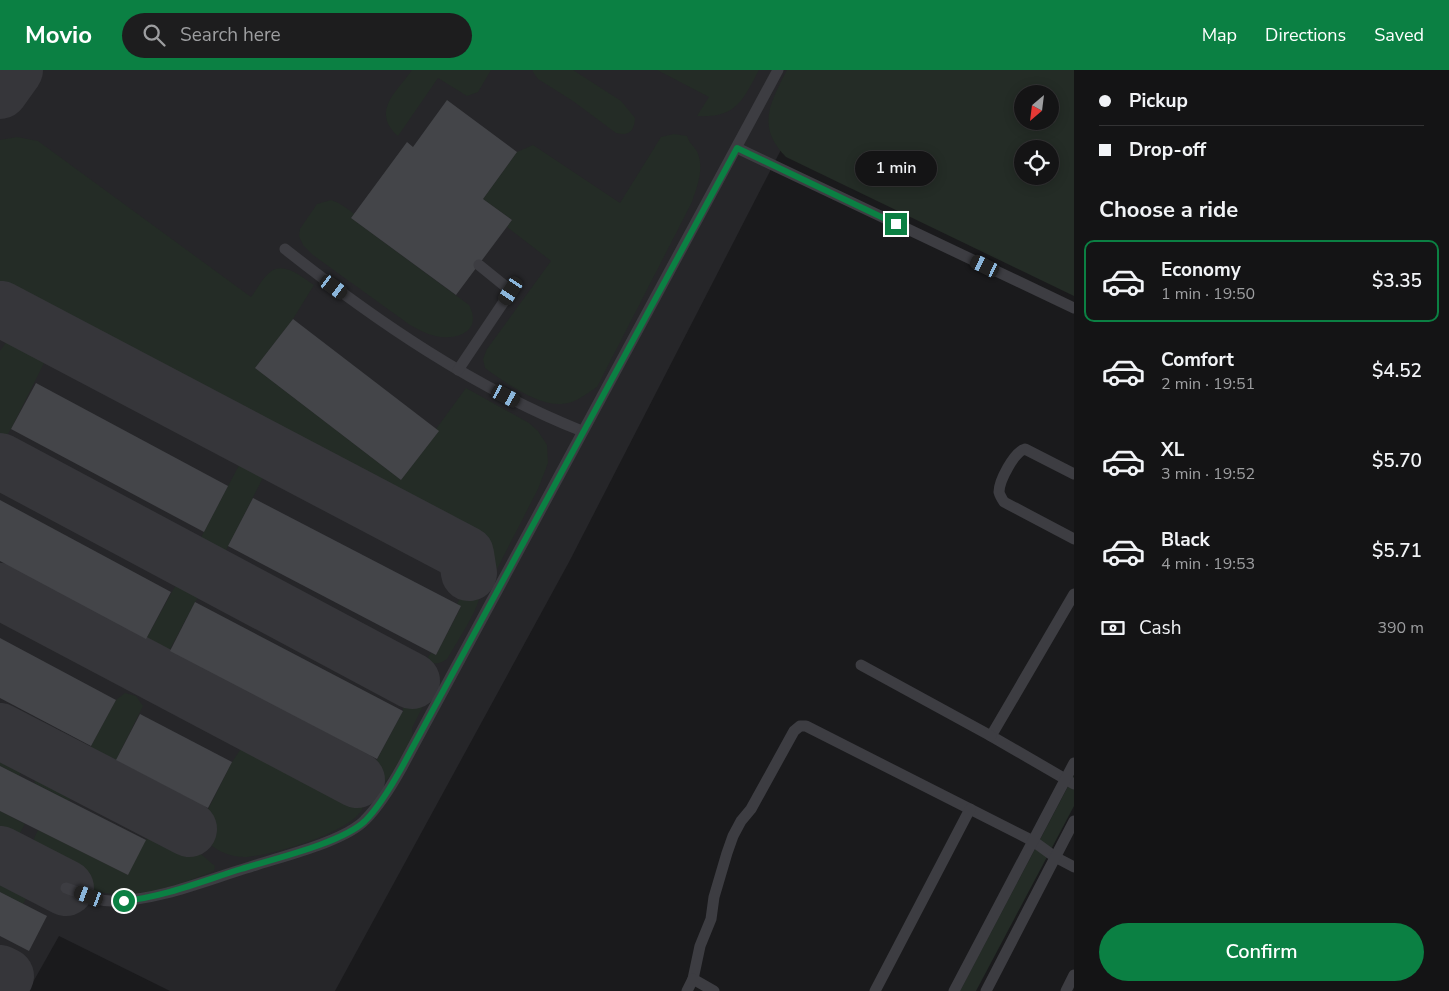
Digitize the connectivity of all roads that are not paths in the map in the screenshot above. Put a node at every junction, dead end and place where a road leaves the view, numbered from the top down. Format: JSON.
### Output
{"nodes":[{"id":1,"x":778,"y":70,"type":"edge"},
{"id":2,"x":737,"y":148,"type":"junction"},
{"id":3,"x":285,"y":249,"type":"dead end"},
{"id":4,"x":479,"y":265,"type":"dead end"},
{"id":5,"x":1074,"y":308,"type":"edge"},
{"id":6,"x":458,"y":370,"type":"junction"},
{"id":7,"x":582,"y":432,"type":"junction"},
{"id":8,"x":1074,"y":474,"type":"edge"},
{"id":9,"x":1074,"y":539,"type":"edge"},
{"id":10,"x":1074,"y":594,"type":"edge"},
{"id":11,"x":862,"y":665,"type":"dead end"},
{"id":12,"x":991,"y":736,"type":"junction"},
{"id":13,"x":1074,"y":763,"type":"edge"},
{"id":14,"x":1070,"y":781,"type":"edge"},
{"id":15,"x":970,"y":809,"type":"junction"},
{"id":16,"x":1074,"y":821,"type":"edge"},
{"id":17,"x":1033,"y":841,"type":"junction"},
{"id":18,"x":1055,"y":858,"type":"junction"},
{"id":19,"x":1074,"y":867,"type":"edge"},
{"id":20,"x":66,"y":888,"type":"dead end"},
{"id":21,"x":1074,"y":975,"type":"edge"},
{"id":22,"x":693,"y":979,"type":"junction"},
{"id":23,"x":687,"y":991,"type":"edge"},
{"id":24,"x":714,"y":991,"type":"edge"},
{"id":25,"x":875,"y":991,"type":"edge"},
{"id":26,"x":954,"y":991,"type":"edge"},
{"id":27,"x":986,"y":991,"type":"edge"},
{"id":28,"x":1066,"y":991,"type":"edge"}],
"edges":[{"from":1,"to":2,"type":"lane"},
{"from":2,"to":5,"type":"lane"},
{"from":2,"to":7,"type":"lane"},
{"from":3,"to":6,"type":"lane"},
{"from":4,"to":6,"type":"lane"},
{"from":6,"to":7,"type":"lane"},
{"from":7,"to":20,"type":"lane"},
{"from":8,"to":9,"type":"lane"},
{"from":10,"to":12,"type":"lane"},
{"from":11,"to":12,"type":"lane"},
{"from":12,"to":14,"type":"lane"},
{"from":13,"to":14,"type":"lane"},
{"from":14,"to":17,"type":"lane"},
{"from":15,"to":17,"type":"lane"},
{"from":15,"to":22,"type":"lane"},
{"from":15,"to":25,"type":"lane"},
{"from":16,"to":18,"type":"lane"},
{"from":17,"to":18,"type":"lane"},
{"from":17,"to":26,"type":"lane"},
{"from":18,"to":19,"type":"lane"},
{"from":18,"to":27,"type":"lane"},
{"from":21,"to":28,"type":"lane"},
{"from":22,"to":23,"type":"lane"},
{"from":22,"to":24,"type":"lane"}]}
